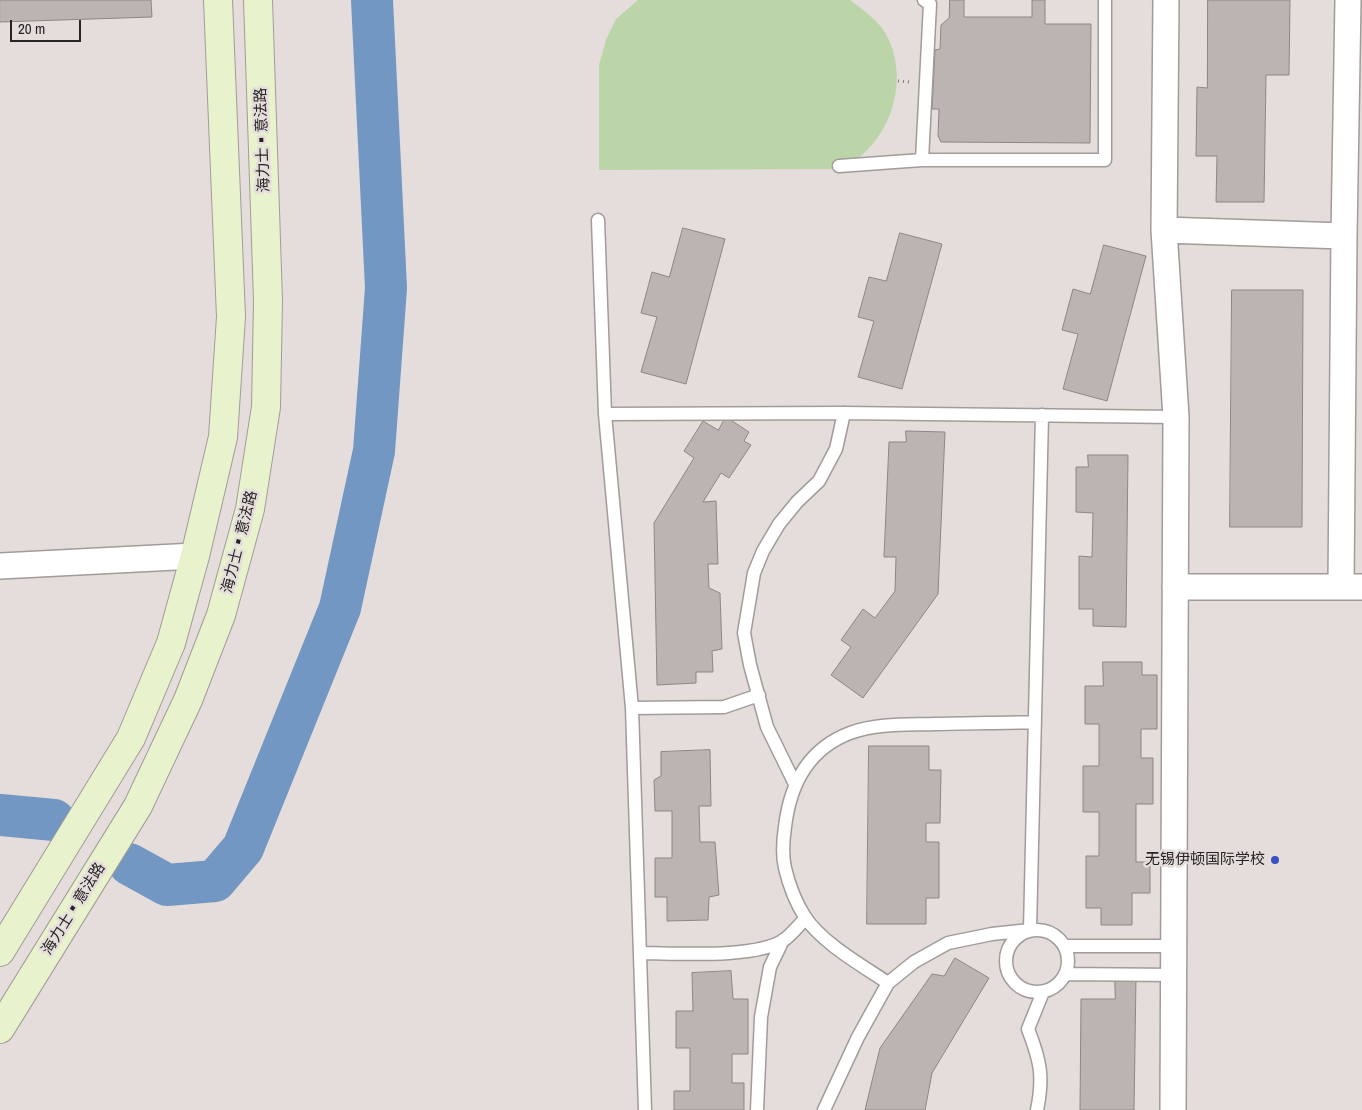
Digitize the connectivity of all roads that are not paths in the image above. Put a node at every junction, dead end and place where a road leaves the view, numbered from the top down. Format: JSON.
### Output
{"nodes":[{"id":1,"x":218,"y":0,"type":"edge"},
{"id":2,"x":258,"y":0,"type":"edge"},
{"id":3,"x":924,"y":0,"type":"edge"},
{"id":4,"x":1105,"y":0,"type":"edge"},
{"id":5,"x":1166,"y":0,"type":"edge"},
{"id":6,"x":1348,"y":0,"type":"edge"},
{"id":7,"x":922,"y":160,"type":"junction"},
{"id":8,"x":839,"y":166,"type":"dead end"},
{"id":9,"x":598,"y":220,"type":"dead end"},
{"id":10,"x":1164,"y":230,"type":"junction"},
{"id":11,"x":1344,"y":236,"type":"junction"},
{"id":12,"x":844,"y":413,"type":"junction"},
{"id":13,"x":605,"y":414,"type":"junction"},
{"id":14,"x":1042,"y":415,"type":"junction"},
{"id":15,"x":1176,"y":416,"type":"junction"},
{"id":16,"x":195,"y":556,"type":"junction"},
{"id":17,"x":0,"y":566,"type":"edge"},
{"id":18,"x":1352,"y":586,"type":"edge"},
{"id":19,"x":1175,"y":587,"type":"junction"},
{"id":20,"x":758,"y":695,"type":"junction"},
{"id":21,"x":632,"y":708,"type":"junction"},
{"id":22,"x":1035,"y":722,"type":"junction"},
{"id":23,"x":795,"y":784,"type":"junction"},
{"id":24,"x":806,"y":918,"type":"junction"},
{"id":25,"x":1030,"y":930,"type":"junction"},
{"id":26,"x":783,"y":940,"type":"junction"},
{"id":27,"x":1064,"y":946,"type":"junction"},
{"id":28,"x":1174,"y":946,"type":"junction"},
{"id":29,"x":0,"y":952,"type":"edge"},
{"id":30,"x":640,"y":953,"type":"junction"},
{"id":31,"x":1065,"y":974,"type":"junction"},
{"id":32,"x":1174,"y":975,"type":"junction"},
{"id":33,"x":888,"y":983,"type":"junction"},
{"id":34,"x":1043,"y":992,"type":"junction"},
{"id":35,"x":0,"y":1029,"type":"edge"},
{"id":36,"x":645,"y":1110,"type":"edge"},
{"id":37,"x":757,"y":1110,"type":"edge"},
{"id":38,"x":824,"y":1110,"type":"edge"},
{"id":39,"x":1037,"y":1110,"type":"edge"},
{"id":40,"x":1173,"y":1110,"type":"edge"}],
"edges":[{"from":1,"to":16,"type":"street"},
{"from":2,"to":35,"type":"street","name":"海力士▪意法路"},
{"from":3,"to":7,"type":"lane"},
{"from":4,"to":7,"type":"lane"},
{"from":5,"to":10,"type":"street"},
{"from":6,"to":11,"type":"street"},
{"from":7,"to":8,"type":"lane"},
{"from":9,"to":13,"type":"lane"},
{"from":10,"to":11,"type":"street"},
{"from":10,"to":15,"type":"street"},
{"from":11,"to":18,"type":"street"},
{"from":12,"to":13,"type":"lane"},
{"from":12,"to":14,"type":"lane"},
{"from":12,"to":20,"type":"lane"},
{"from":13,"to":21,"type":"lane"},
{"from":14,"to":15,"type":"lane"},
{"from":14,"to":22,"type":"lane"},
{"from":15,"to":19,"type":"street"},
{"from":16,"to":17,"type":"street"},
{"from":16,"to":29,"type":"street"},
{"from":18,"to":19,"type":"street"},
{"from":19,"to":28,"type":"street"},
{"from":20,"to":21,"type":"lane"},
{"from":20,"to":23,"type":"lane"},
{"from":21,"to":30,"type":"lane"},
{"from":22,"to":23,"type":"lane"},
{"from":22,"to":25,"type":"lane"},
{"from":23,"to":24,"type":"lane"},
{"from":24,"to":26,"type":"lane"},
{"from":24,"to":33,"type":"lane"},
{"from":25,"to":27,"type":"lane"},
{"from":25,"to":33,"type":"lane"},
{"from":25,"to":34,"type":"lane"},
{"from":26,"to":30,"type":"lane"},
{"from":26,"to":37,"type":"lane"},
{"from":27,"to":28,"type":"lane"},
{"from":27,"to":31,"type":"lane"},
{"from":28,"to":32,"type":"street"},
{"from":30,"to":36,"type":"lane"},
{"from":31,"to":32,"type":"lane"},
{"from":31,"to":34,"type":"lane"},
{"from":32,"to":40,"type":"street"},
{"from":33,"to":38,"type":"lane"},
{"from":34,"to":39,"type":"lane"}]}
